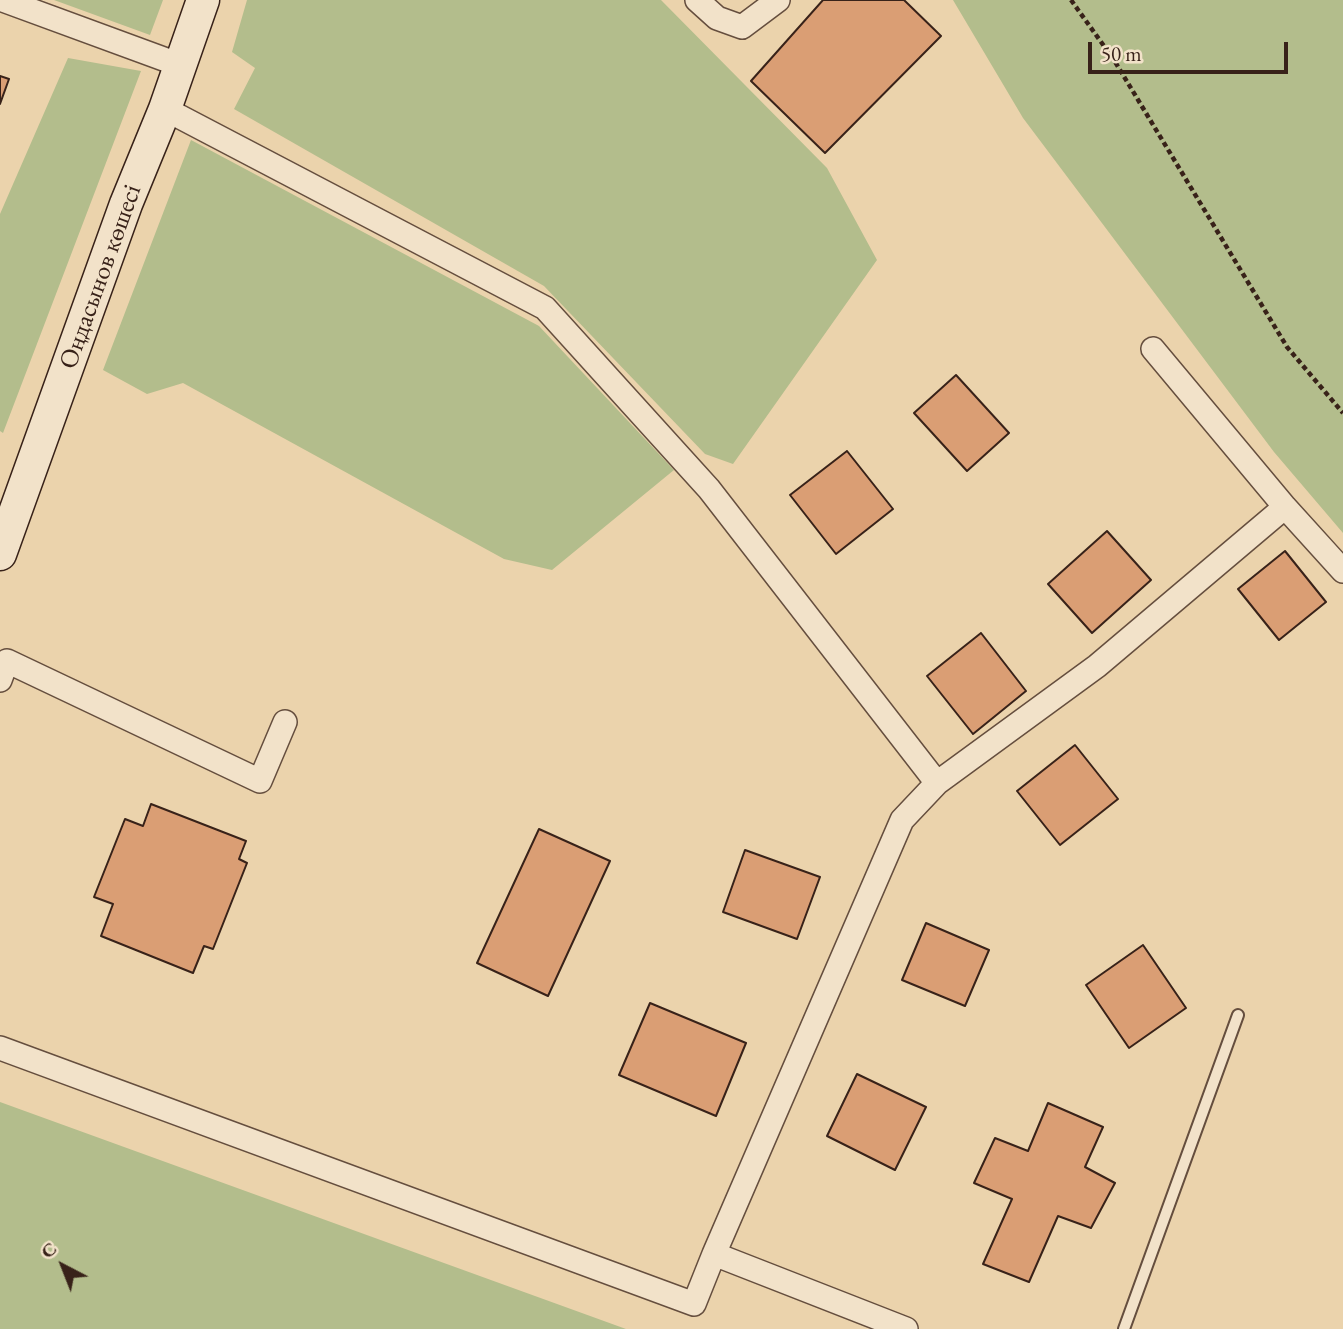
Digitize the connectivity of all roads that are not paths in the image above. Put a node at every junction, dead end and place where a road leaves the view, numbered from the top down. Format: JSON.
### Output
{"nodes":[{"id":1,"x":3,"y":0,"type":"edge"},
{"id":2,"x":203,"y":0,"type":"edge"},
{"id":3,"x":697,"y":0,"type":"edge"},
{"id":4,"x":778,"y":0,"type":"edge"},
{"id":5,"x":180,"y":65,"type":"junction"},
{"id":6,"x":165,"y":109,"type":"junction"},
{"id":7,"x":1153,"y":349,"type":"dead end"},
{"id":8,"x":1285,"y":507,"type":"junction"},
{"id":9,"x":0,"y":554,"type":"edge"},
{"id":10,"x":1343,"y":571,"type":"edge"},
{"id":11,"x":0,"y":680,"type":"edge"},
{"id":12,"x":285,"y":722,"type":"dead end"},
{"id":13,"x":937,"y":783,"type":"junction"},
{"id":14,"x":1238,"y":1015,"type":"dead end"},
{"id":15,"x":0,"y":1048,"type":"edge"},
{"id":16,"x":713,"y":1254,"type":"junction"},
{"id":17,"x":906,"y":1329,"type":"edge"},
{"id":18,"x":1124,"y":1329,"type":"edge"}],
"edges":[{"from":1,"to":5,"type":"street"},
{"from":2,"to":5,"type":"street","name":"Оңдасынов көшесі"},
{"from":3,"to":4,"type":"street"},
{"from":5,"to":6,"type":"street","name":"Оңдасынов көшесі"},
{"from":6,"to":9,"type":"street","name":"Оңдасынов көшесі"},
{"from":6,"to":13,"type":"street"},
{"from":7,"to":8,"type":"street"},
{"from":8,"to":10,"type":"street"},
{"from":8,"to":13,"type":"street"},
{"from":11,"to":12,"type":"street"},
{"from":13,"to":16,"type":"street"},
{"from":14,"to":18,"type":"lane"},
{"from":15,"to":16,"type":"street"},
{"from":16,"to":17,"type":"street"}]}
